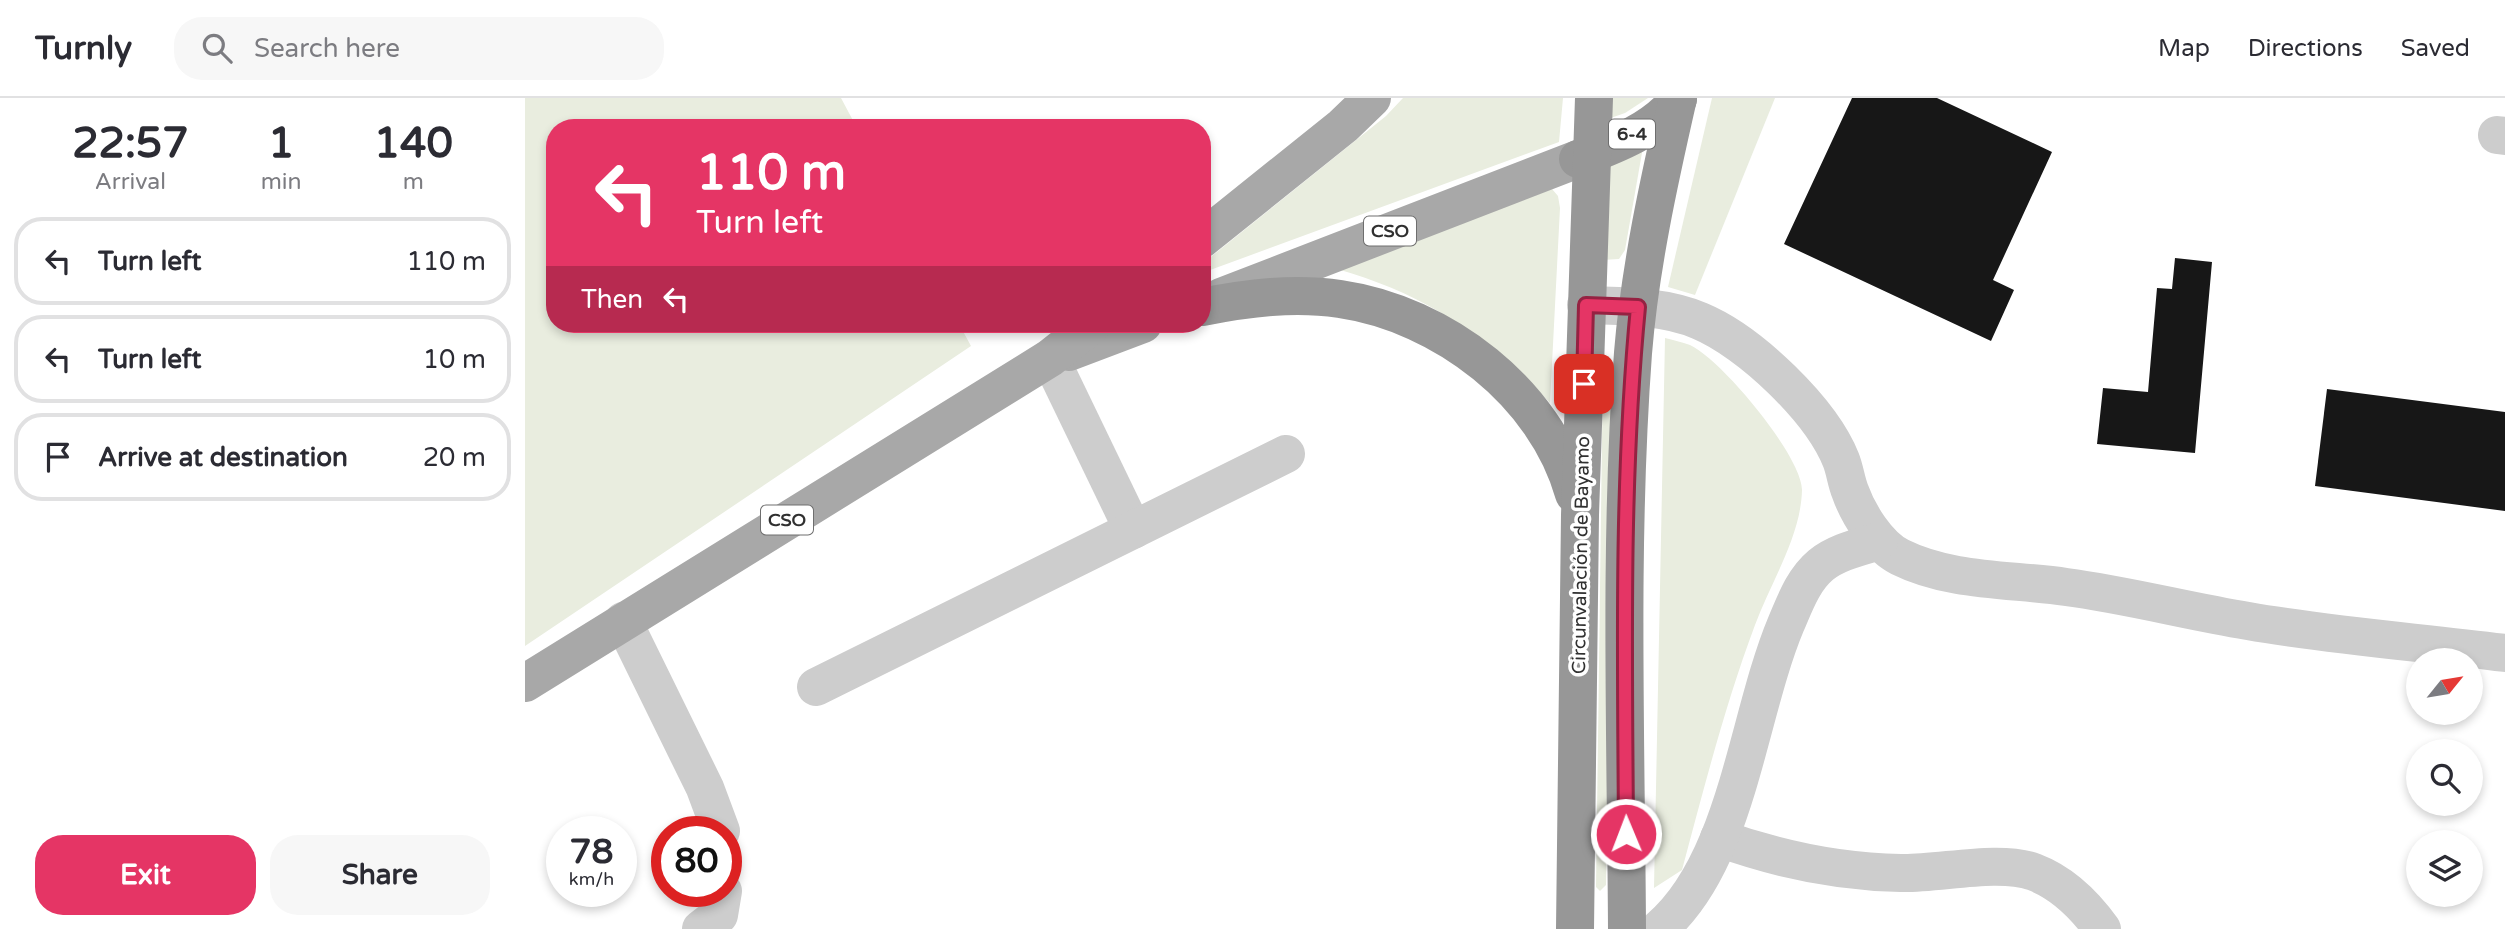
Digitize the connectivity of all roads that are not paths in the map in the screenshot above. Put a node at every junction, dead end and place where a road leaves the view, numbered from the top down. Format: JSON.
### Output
{"nodes":[{"id":1,"x":1372,"y":98,"type":"edge"},
{"id":2,"x":1594,"y":98,"type":"edge"},
{"id":3,"x":1678,"y":98,"type":"edge"},
{"id":4,"x":1584,"y":157,"type":"junction"},
{"id":5,"x":1211,"y":233,"type":"edge"},
{"id":6,"x":1211,"y":302,"type":"edge"},
{"id":7,"x":1211,"y":304,"type":"edge"},
{"id":8,"x":1586,"y":305,"type":"junction"},
{"id":9,"x":1638,"y":307,"type":"junction"},
{"id":10,"x":1082,"y":333,"type":"edge"},
{"id":11,"x":1118,"y":333,"type":"edge"},
{"id":12,"x":1050,"y":358,"type":"junction"},
{"id":13,"x":1286,"y":454,"type":"dead end"},
{"id":14,"x":1580,"y":515,"type":"junction"},
{"id":15,"x":1133,"y":530,"type":"junction"},
{"id":16,"x":1879,"y":541,"type":"junction"},
{"id":17,"x":623,"y":621,"type":"junction"},
{"id":18,"x":2505,"y":653,"type":"edge"},
{"id":19,"x":525,"y":683,"type":"edge"},
{"id":20,"x":816,"y":687,"type":"dead end"},
{"id":21,"x":715,"y":816,"type":"edge"},
{"id":22,"x":1719,"y":838,"type":"junction"},
{"id":23,"x":720,"y":907,"type":"edge"},
{"id":24,"x":701,"y":929,"type":"edge"},
{"id":25,"x":1575,"y":929,"type":"edge"},
{"id":26,"x":1627,"y":929,"type":"edge"},
{"id":27,"x":1659,"y":929,"type":"edge"},
{"id":28,"x":2102,"y":929,"type":"edge"}],
"edges":[{"from":1,"to":5,"type":"main road"},
{"from":2,"to":4,"type":"highway","name":"Circunvalación de Bayamo"},
{"from":3,"to":4,"type":"highway","number":"6-4"},
{"from":3,"to":9,"type":"highway"},
{"from":4,"to":6,"type":"main road","number":"CSO"},
{"from":4,"to":8,"type":"highway","name":"Circunvalación de Bayamo"},
{"from":7,"to":14,"type":"highway"},
{"from":8,"to":9,"type":"street"},
{"from":8,"to":14,"type":"highway","name":"Circunvalación de Bayamo"},
{"from":9,"to":16,"type":"street"},
{"from":9,"to":26,"type":"highway"},
{"from":10,"to":12,"type":"main road","number":"CSO"},
{"from":11,"to":12,"type":"main road","number":"CSO"},
{"from":12,"to":15,"type":"street"},
{"from":12,"to":17,"type":"main road","number":"CSO"},
{"from":13,"to":15,"type":"street"},
{"from":14,"to":25,"type":"highway","name":"Circunvalación de Bayamo"},
{"from":15,"to":20,"type":"street"},
{"from":16,"to":18,"type":"street"},
{"from":16,"to":22,"type":"street"},
{"from":17,"to":19,"type":"main road","number":"CSO"},
{"from":17,"to":21,"type":"street"},
{"from":22,"to":27,"type":"street"},
{"from":22,"to":28,"type":"street"},
{"from":23,"to":24,"type":"street"}]}
